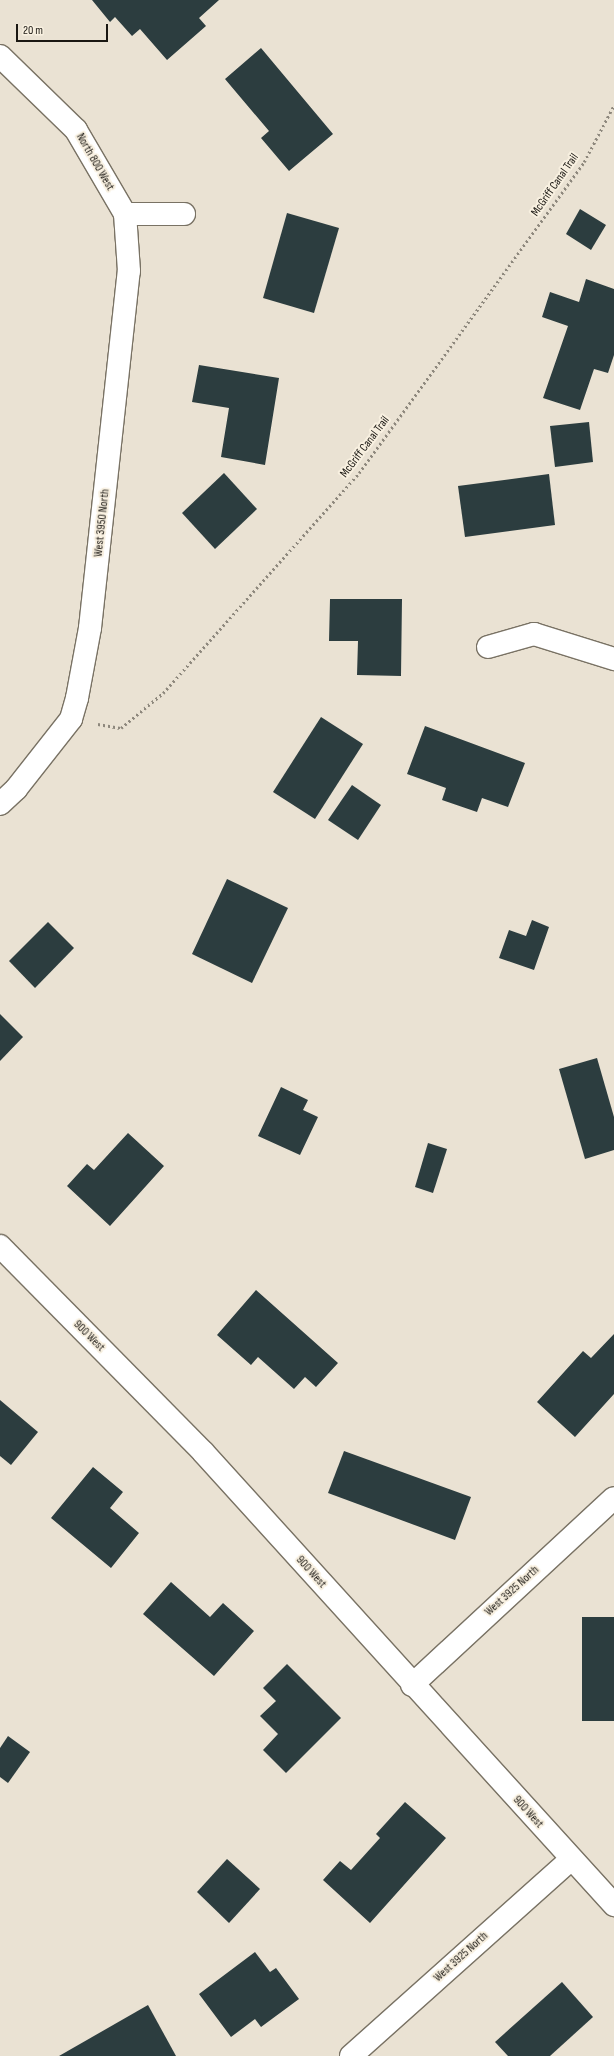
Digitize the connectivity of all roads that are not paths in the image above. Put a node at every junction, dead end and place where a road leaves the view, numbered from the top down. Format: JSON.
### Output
{"nodes":[{"id":1,"x":0,"y":56,"type":"edge"},
{"id":2,"x":124,"y":214,"type":"junction"},
{"id":3,"x":184,"y":214,"type":"dead end"},
{"id":4,"x":488,"y":647,"type":"dead end"},
{"id":5,"x":614,"y":659,"type":"edge"},
{"id":6,"x":0,"y":804,"type":"edge"},
{"id":7,"x":0,"y":1246,"type":"edge"},
{"id":8,"x":614,"y":1498,"type":"edge"},
{"id":9,"x":412,"y":1685,"type":"junction"},
{"id":10,"x":571,"y":1859,"type":"junction"},
{"id":11,"x":614,"y":1905,"type":"edge"},
{"id":12,"x":351,"y":2056,"type":"edge"}],
"edges":[{"from":1,"to":2,"type":"street","name":"North 800 West"},
{"from":2,"to":3,"type":"street"},
{"from":2,"to":6,"type":"street","name":"West 3950 North"},
{"from":4,"to":5,"type":"street"},
{"from":7,"to":9,"type":"street","name":"900 West"},
{"from":8,"to":9,"type":"street","name":"West 3925 North"},
{"from":9,"to":10,"type":"street","name":"900 West"},
{"from":10,"to":11,"type":"street","name":"900 West"},
{"from":10,"to":12,"type":"street","name":"West 3925 North"}]}
